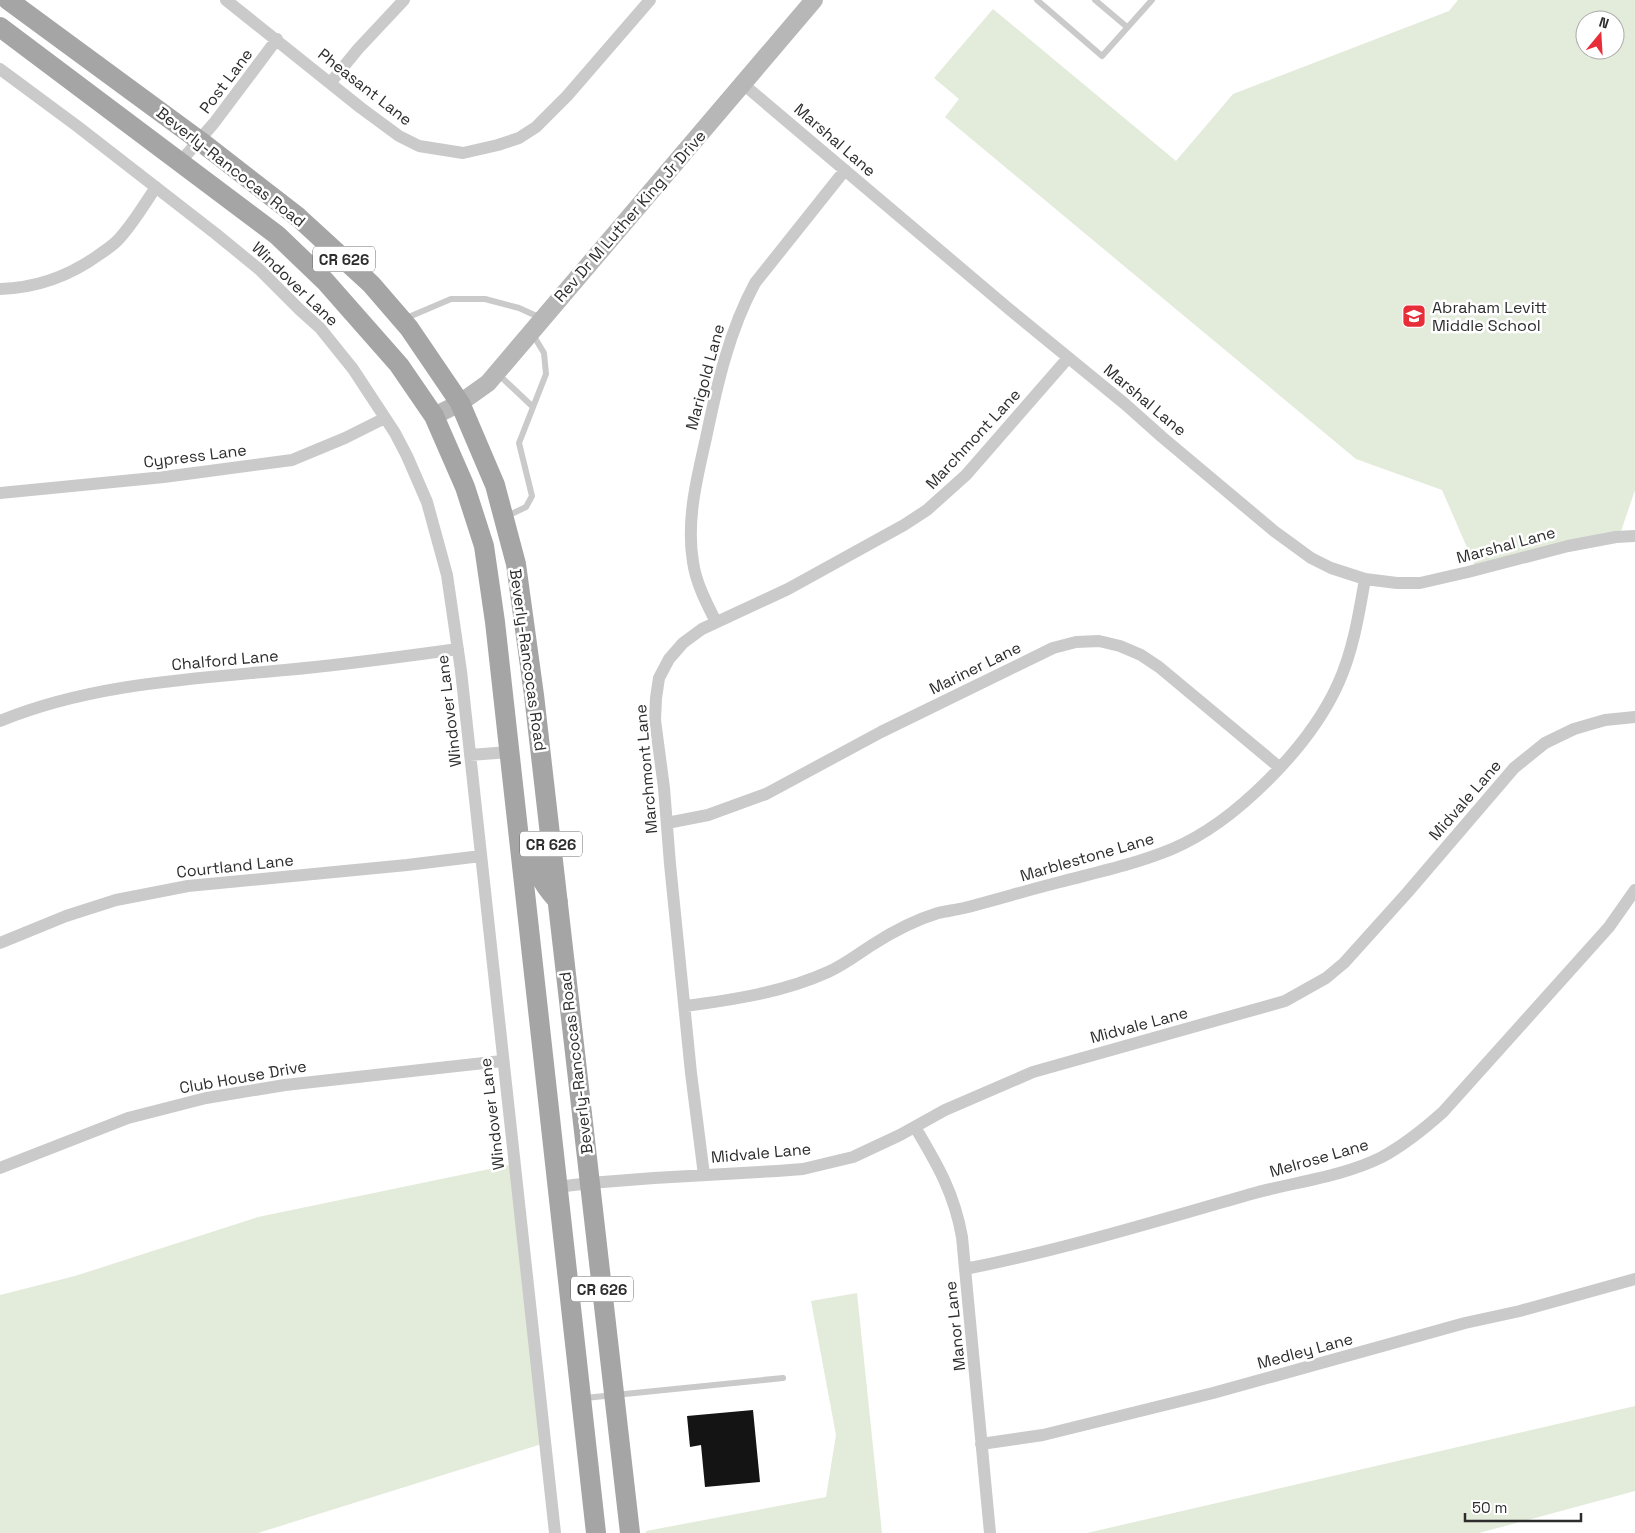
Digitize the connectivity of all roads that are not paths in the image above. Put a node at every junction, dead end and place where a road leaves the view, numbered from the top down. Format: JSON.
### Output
{"nodes":[{"id":1,"x":8,"y":0,"type":"edge"},
{"id":2,"x":226,"y":0,"type":"edge"},
{"id":3,"x":404,"y":0,"type":"edge"},
{"id":4,"x":650,"y":0,"type":"edge"},
{"id":5,"x":814,"y":0,"type":"edge"},
{"id":6,"x":1037,"y":0,"type":"edge"},
{"id":7,"x":1095,"y":0,"type":"edge"},
{"id":8,"x":1151,"y":0,"type":"edge"},
{"id":9,"x":0,"y":27,"type":"edge"},
{"id":10,"x":1127,"y":28,"type":"junction"},
{"id":11,"x":277,"y":40,"type":"junction"},
{"id":12,"x":0,"y":69,"type":"edge"},
{"id":13,"x":331,"y":82,"type":"junction"},
{"id":14,"x":743,"y":84,"type":"junction"},
{"id":15,"x":200,"y":141,"type":"junction"},
{"id":16,"x":181,"y":161,"type":"junction"},
{"id":17,"x":846,"y":170,"type":"junction"},
{"id":18,"x":156,"y":187,"type":"junction"},
{"id":19,"x":0,"y":289,"type":"edge"},
{"id":20,"x":402,"y":320,"type":"junction"},
{"id":21,"x":537,"y":325,"type":"junction"},
{"id":22,"x":1068,"y":358,"type":"junction"},
{"id":23,"x":497,"y":373,"type":"junction"},
{"id":24,"x":460,"y":403,"type":"junction"},
{"id":25,"x":533,"y":407,"type":"junction"},
{"id":26,"x":434,"y":416,"type":"junction"},
{"id":27,"x":385,"y":418,"type":"junction"},
{"id":28,"x":0,"y":492,"type":"edge"},
{"id":29,"x":504,"y":518,"type":"junction"},
{"id":30,"x":1635,"y":536,"type":"edge"},
{"id":31,"x":1365,"y":579,"type":"junction"},
{"id":32,"x":716,"y":622,"type":"junction"},
{"id":33,"x":458,"y":649,"type":"junction"},
{"id":34,"x":1635,"y":717,"type":"edge"},
{"id":35,"x":0,"y":721,"type":"edge"},
{"id":36,"x":510,"y":752,"type":"junction"},
{"id":37,"x":470,"y":755,"type":"junction"},
{"id":38,"x":1279,"y":767,"type":"junction"},
{"id":39,"x":667,"y":823,"type":"junction"},
{"id":40,"x":481,"y":856,"type":"junction"},
{"id":41,"x":1635,"y":890,"type":"edge"},
{"id":42,"x":558,"y":901,"type":"junction"},
{"id":43,"x":0,"y":943,"type":"edge"},
{"id":44,"x":685,"y":1006,"type":"junction"},
{"id":45,"x":502,"y":1061,"type":"junction"},
{"id":46,"x":914,"y":1126,"type":"junction"},
{"id":47,"x":0,"y":1168,"type":"edge"},
{"id":48,"x":704,"y":1175,"type":"junction"},
{"id":49,"x":590,"y":1183,"type":"junction"},
{"id":50,"x":558,"y":1187,"type":"junction"},
{"id":51,"x":965,"y":1270,"type":"junction"},
{"id":52,"x":1635,"y":1279,"type":"edge"},
{"id":53,"x":783,"y":1378,"type":"dead end"},
{"id":54,"x":614,"y":1396,"type":"junction"},
{"id":55,"x":581,"y":1399,"type":"junction"},
{"id":56,"x":981,"y":1444,"type":"junction"},
{"id":57,"x":555,"y":1533,"type":"edge"},
{"id":58,"x":596,"y":1533,"type":"edge"},
{"id":59,"x":630,"y":1533,"type":"edge"},
{"id":60,"x":990,"y":1533,"type":"edge"}],
"edges":[{"from":1,"to":15,"type":"main road","name":"Beverly-Rancocas Road","number":"CR 626"},
{"from":2,"to":11,"type":"street","name":"Pheasant Lane"},
{"from":3,"to":13,"type":"street"},
{"from":4,"to":13,"type":"street","name":"Pheasant Lane"},
{"from":5,"to":14,"type":"street","name":"Rev Dr M Luther King Jr Drive"},
{"from":6,"to":10,"type":"lane"},
{"from":7,"to":10,"type":"lane"},
{"from":8,"to":10,"type":"lane"},
{"from":9,"to":16,"type":"main road","name":"Beverly-Rancocas Road","number":"CR 626"},
{"from":11,"to":13,"type":"street","name":"Pheasant Lane"},
{"from":11,"to":15,"type":"street","name":"Post Lane"},
{"from":12,"to":18,"type":"street","name":"Windover Lane"},
{"from":14,"to":17,"type":"street","name":"Marshal Lane"},
{"from":14,"to":21,"type":"street","name":"Rev Dr M Luther King Jr Drive"},
{"from":15,"to":16,"type":"street","name":"Post Lane"},
{"from":15,"to":20,"type":"main road","name":"Beverly-Rancocas Road","number":"CR 626"},
{"from":16,"to":26,"type":"main road","name":"Beverly-Rancocas Road","number":"CR 626"},
{"from":17,"to":22,"type":"street","name":"Marshal Lane"},
{"from":17,"to":32,"type":"street","name":"Marigold Lane"},
{"from":18,"to":19,"type":"street"},
{"from":18,"to":27,"type":"street","name":"Windover Lane"},
{"from":20,"to":21,"type":"lane"},
{"from":20,"to":24,"type":"main road","name":"Beverly-Rancocas Road","number":"CR 626"},
{"from":21,"to":23,"type":"street","name":"Rev Dr M Luther King Jr Drive"},
{"from":21,"to":25,"type":"lane"},
{"from":22,"to":31,"type":"street","name":"Marshal Lane"},
{"from":22,"to":32,"type":"street","name":"Marchmont Lane"},
{"from":23,"to":24,"type":"street","name":"Rev Dr M Luther King Jr Drive"},
{"from":23,"to":25,"type":"lane"},
{"from":24,"to":26,"type":"street","name":"Rev Dr M Luther King Jr Drive"},
{"from":24,"to":29,"type":"main road","name":"Beverly-Rancocas Road","number":"CR 626"},
{"from":25,"to":29,"type":"lane"},
{"from":26,"to":36,"type":"main road","name":"Beverly-Rancocas Road","number":"CR 626"},
{"from":27,"to":28,"type":"street","name":"Cypress Lane"},
{"from":27,"to":33,"type":"street","name":"Windover Lane"},
{"from":29,"to":42,"type":"main road","name":"Beverly-Rancocas Road","number":"CR 626"},
{"from":30,"to":31,"type":"street","name":"Marshal Lane"},
{"from":31,"to":38,"type":"street","name":"Marblestone Lane"},
{"from":32,"to":39,"type":"street","name":"Marchmont Lane"},
{"from":33,"to":35,"type":"street","name":"Chalford Lane"},
{"from":33,"to":37,"type":"street","name":"Windover Lane"},
{"from":34,"to":46,"type":"street","name":"Midvale Lane"},
{"from":36,"to":37,"type":"street"},
{"from":36,"to":42,"type":"main road"},
{"from":36,"to":50,"type":"main road","name":"Beverly-Rancocas Road","number":"CR 626"},
{"from":37,"to":40,"type":"street","name":"Windover Lane"},
{"from":38,"to":39,"type":"street","name":"Mariner Lane"},
{"from":38,"to":44,"type":"street","name":"Marblestone Lane"},
{"from":39,"to":44,"type":"street","name":"Marchmont Lane"},
{"from":40,"to":43,"type":"street","name":"Courtland Lane"},
{"from":40,"to":45,"type":"street","name":"Windover Lane"},
{"from":41,"to":51,"type":"street","name":"Melrose Lane"},
{"from":42,"to":49,"type":"main road","name":"Beverly-Rancocas Road","number":"CR 626"},
{"from":44,"to":48,"type":"street","name":"Marchmont Lane"},
{"from":45,"to":47,"type":"street","name":"Club House Drive"},
{"from":45,"to":57,"type":"street","name":"Windover Lane"},
{"from":46,"to":48,"type":"street","name":"Midvale Lane"},
{"from":46,"to":51,"type":"street","name":"Manor Lane"},
{"from":48,"to":49,"type":"street","name":"Midvale Lane"},
{"from":49,"to":50,"type":"street","name":"Midvale Lane"},
{"from":49,"to":54,"type":"main road","name":"Beverly-Rancocas Road","number":"CR 626"},
{"from":50,"to":55,"type":"main road","name":"Beverly-Rancocas Road","number":"CR 626"},
{"from":51,"to":56,"type":"street","name":"Manor Lane"},
{"from":52,"to":56,"type":"street","name":"Medley Lane"},
{"from":53,"to":54,"type":"lane"},
{"from":54,"to":55,"type":"lane"},
{"from":54,"to":59,"type":"main road","name":"Beverly-Rancocas Road","number":"CR 626"},
{"from":55,"to":58,"type":"main road","name":"Beverly-Rancocas Road","number":"CR 626"},
{"from":56,"to":60,"type":"street","name":"Manor Lane"}]}
